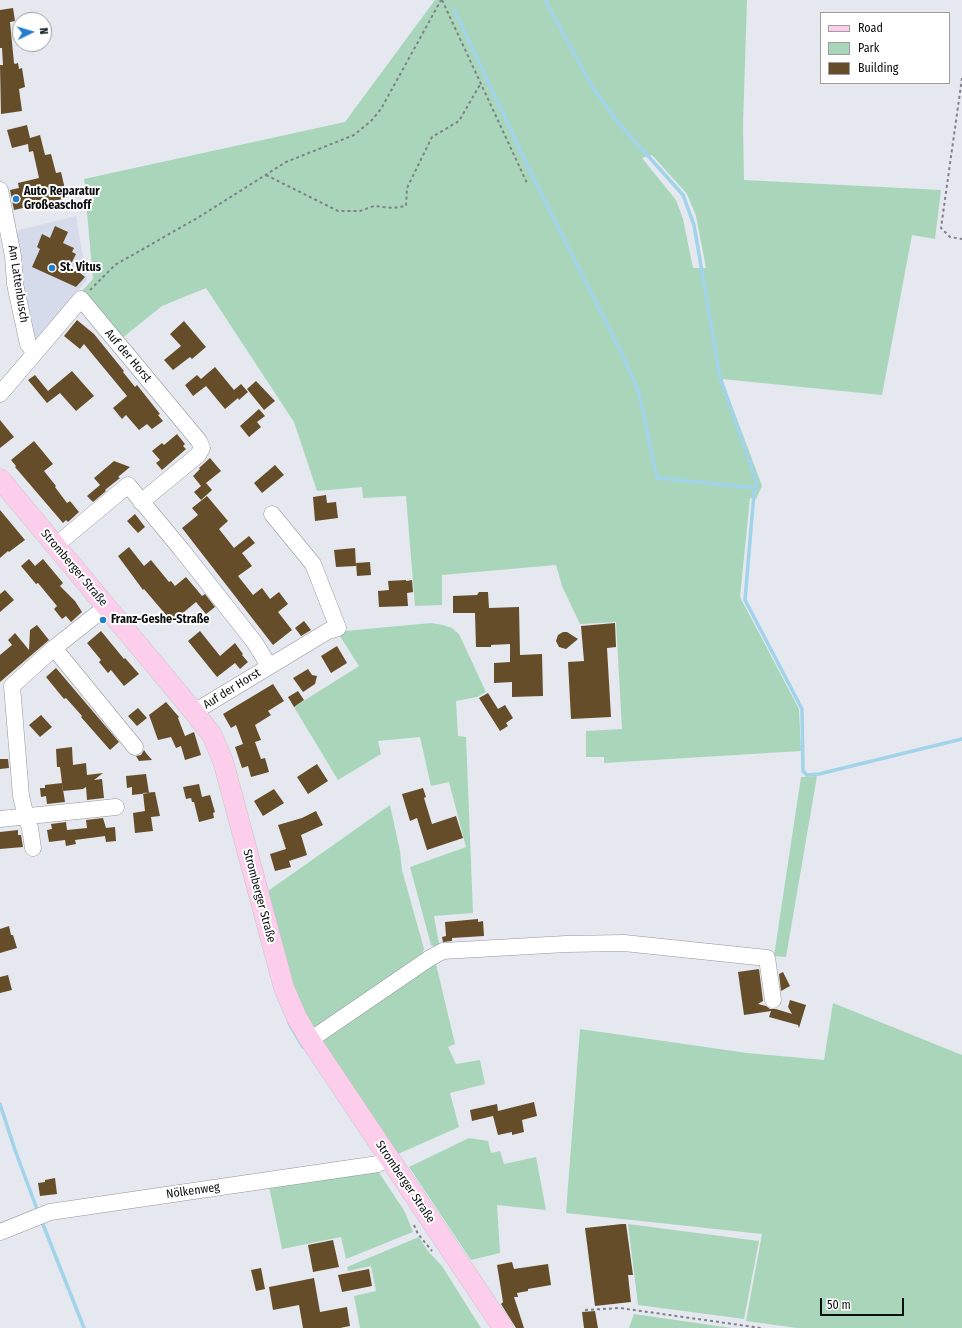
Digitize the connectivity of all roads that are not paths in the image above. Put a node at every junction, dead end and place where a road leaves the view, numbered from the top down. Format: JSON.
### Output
{"nodes":[{"id":1,"x":0,"y":190,"type":"edge"},
{"id":2,"x":35,"y":352,"type":"junction"},
{"id":3,"x":0,"y":394,"type":"edge"},
{"id":4,"x":0,"y":479,"type":"edge"},
{"id":5,"x":141,"y":502,"type":"junction"},
{"id":6,"x":272,"y":514,"type":"dead end"},
{"id":7,"x":55,"y":546,"type":"junction"},
{"id":8,"x":106,"y":607,"type":"junction"},
{"id":9,"x":54,"y":648,"type":"junction"},
{"id":10,"x":269,"y":666,"type":"junction"},
{"id":11,"x":194,"y":712,"type":"junction"},
{"id":12,"x":135,"y":747,"type":"dead end"},
{"id":13,"x":116,"y":808,"type":"dead end"},
{"id":14,"x":26,"y":817,"type":"junction"},
{"id":15,"x":0,"y":819,"type":"edge"},
{"id":16,"x":33,"y":848,"type":"dead end"},
{"id":17,"x":773,"y":1000,"type":"dead end"},
{"id":18,"x":310,"y":1040,"type":"junction"},
{"id":19,"x":388,"y":1158,"type":"junction"},
{"id":20,"x":0,"y":1232,"type":"edge"},
{"id":21,"x":503,"y":1328,"type":"edge"}],
"edges":[{"from":1,"to":2,"type":"street","name":"Am Lattenbusch"},
{"from":2,"to":3,"type":"street"},
{"from":2,"to":5,"type":"street","name":"Auf der Horst"},
{"from":4,"to":7,"type":"main road","name":"Stromberger Straße"},
{"from":5,"to":7,"type":"street","name":"Auf der Horst"},
{"from":5,"to":10,"type":"street","name":"Auf der Horst"},
{"from":6,"to":10,"type":"street","name":"Auf der Horst"},
{"from":7,"to":8,"type":"main road","name":"Stromberger Straße"},
{"from":8,"to":9,"type":"street"},
{"from":8,"to":11,"type":"main road","name":"Stromberger Straße"},
{"from":9,"to":12,"type":"street"},
{"from":9,"to":14,"type":"street"},
{"from":10,"to":11,"type":"street","name":"Auf der Horst"},
{"from":11,"to":18,"type":"main road","name":"Stromberger Straße"},
{"from":13,"to":14,"type":"street"},
{"from":14,"to":15,"type":"street"},
{"from":14,"to":16,"type":"street"},
{"from":17,"to":18,"type":"street"},
{"from":18,"to":19,"type":"main road","name":"Stromberger Straße"},
{"from":19,"to":20,"type":"street","name":"Nölkenweg"},
{"from":19,"to":21,"type":"main road","name":"Stromberger Straße"}]}
